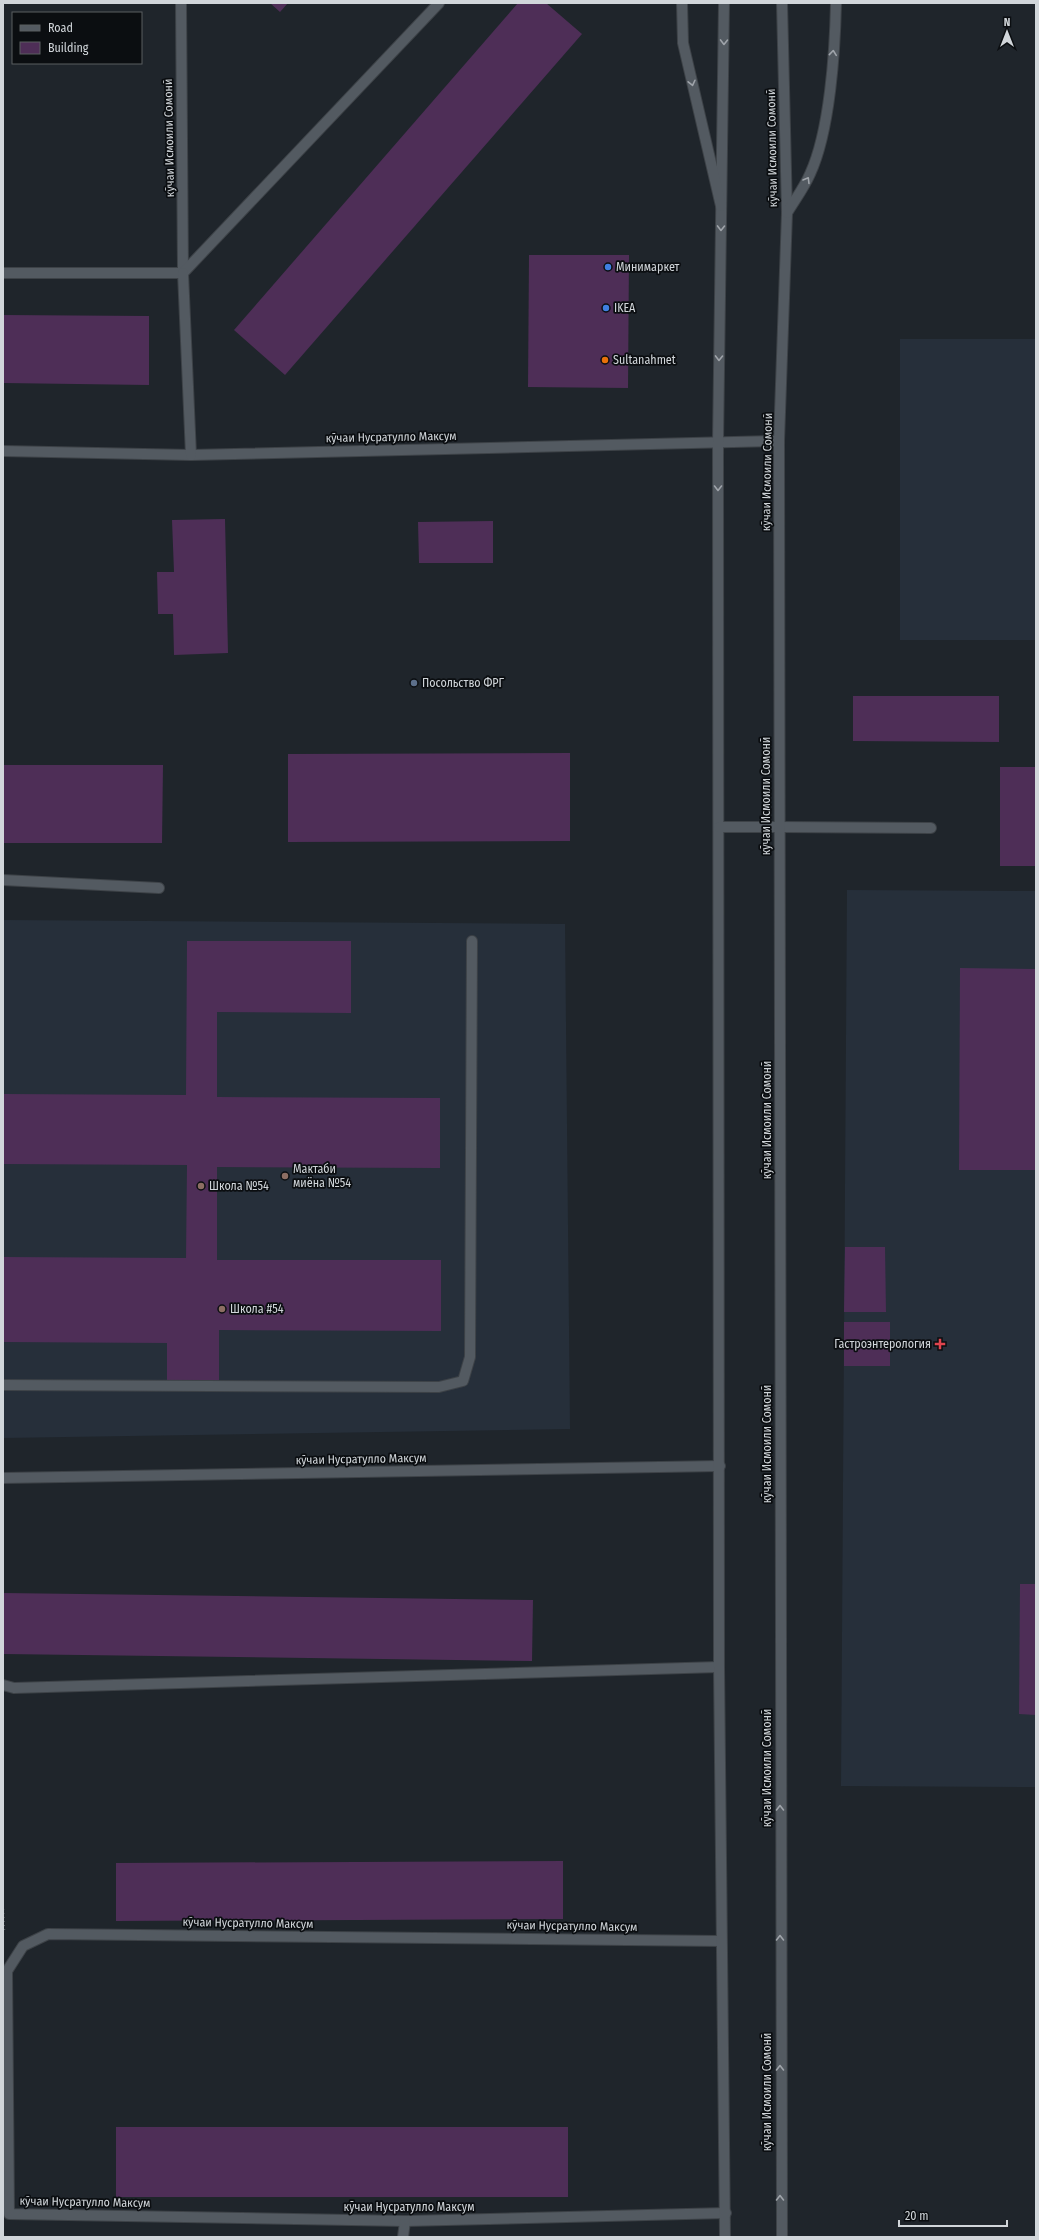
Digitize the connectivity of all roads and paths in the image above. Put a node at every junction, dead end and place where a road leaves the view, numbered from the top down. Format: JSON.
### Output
{"nodes":[{"id":1,"x":181,"y":3,"type":"edge"},
{"id":2,"x":439,"y":3,"type":"edge"},
{"id":3,"x":682,"y":3,"type":"edge"},
{"id":4,"x":724,"y":3,"type":"edge"},
{"id":5,"x":782,"y":3,"type":"edge"},
{"id":6,"x":836,"y":3,"type":"edge"},
{"id":7,"x":721,"y":206,"type":"junction"},
{"id":8,"x":787,"y":213,"type":"junction"},
{"id":9,"x":3,"y":273,"type":"edge"},
{"id":10,"x":183,"y":273,"type":"junction"},
{"id":11,"x":779,"y":442,"type":"junction"},
{"id":12,"x":718,"y":443,"type":"junction"},
{"id":13,"x":3,"y":451,"type":"edge"},
{"id":14,"x":190,"y":455,"type":"junction"},
{"id":15,"x":718,"y":828,"type":"junction"},
{"id":16,"x":779,"y":828,"type":"junction"},
{"id":17,"x":931,"y":828,"type":"dead end"},
{"id":18,"x":3,"y":880,"type":"edge"},
{"id":19,"x":159,"y":888,"type":"dead end"},
{"id":20,"x":472,"y":941,"type":"dead end"},
{"id":21,"x":3,"y":1385,"type":"edge"},
{"id":22,"x":720,"y":1466,"type":"junction"},
{"id":23,"x":3,"y":1478,"type":"edge"},
{"id":24,"x":720,"y":1667,"type":"junction"},
{"id":25,"x":3,"y":1685,"type":"edge"},
{"id":26,"x":721,"y":1941,"type":"junction"},
{"id":27,"x":726,"y":2213,"type":"junction"},
{"id":28,"x":6,"y":2214,"type":"edge"},
{"id":29,"x":405,"y":2222,"type":"junction"},
{"id":30,"x":404,"y":2237,"type":"edge"},
{"id":31,"x":725,"y":2237,"type":"edge"},
{"id":32,"x":782,"y":2237,"type":"edge"}],
"edges":[{"from":1,"to":10,"type":"street","name":"кӯчаи Исмоили Сомонӣ"},
{"from":2,"to":10,"type":"street"},
{"from":3,"to":7,"type":"street","one_way":true},
{"from":4,"to":7,"type":"street","one_way":true},
{"from":5,"to":8,"type":"street","name":"кӯчаи Исмоили Сомонӣ"},
{"from":8,"to":6,"type":"street","one_way":true},
{"from":7,"to":12,"type":"street","one_way":true},
{"from":8,"to":11,"type":"street","name":"кӯчаи Исмоили Сомонӣ"},
{"from":9,"to":10,"type":"street"},
{"from":10,"to":14,"type":"street","name":"кӯчаи Исмоили Сомонӣ"},
{"from":11,"to":12,"type":"street","name":"кӯчаи Нусратулло Максум"},
{"from":11,"to":16,"type":"street","name":"кӯчаи Исмоили Сомонӣ"},
{"from":12,"to":14,"type":"street","name":"кӯчаи Нусратулло Максум"},
{"from":12,"to":15,"type":"street","one_way":true},
{"from":13,"to":14,"type":"street","name":"кӯчаи Нусратулло Максум"},
{"from":15,"to":16,"type":"street"},
{"from":15,"to":22,"type":"street"},
{"from":16,"to":17,"type":"street"},
{"from":32,"to":16,"type":"street","name":"кӯчаи Исмоили Сомонӣ","one_way":true},
{"from":18,"to":19,"type":"street"},
{"from":20,"to":21,"type":"street"},
{"from":22,"to":23,"type":"street","name":"кӯчаи Нусратулло Максум"},
{"from":22,"to":24,"type":"street"},
{"from":24,"to":25,"type":"street"},
{"from":24,"to":26,"type":"street"},
{"from":26,"to":27,"type":"street"},
{"from":26,"to":28,"type":"street","name":"кӯчаи Нусратулло Максум"},
{"from":27,"to":29,"type":"street","name":"кӯчаи Нусратулло Максум"},
{"from":27,"to":31,"type":"street"},
{"from":28,"to":29,"type":"street","name":"кӯчаи Нусратулло Максум"},
{"from":29,"to":30,"type":"street","name":"кӯчаи Нусратулло Максум"}]}
